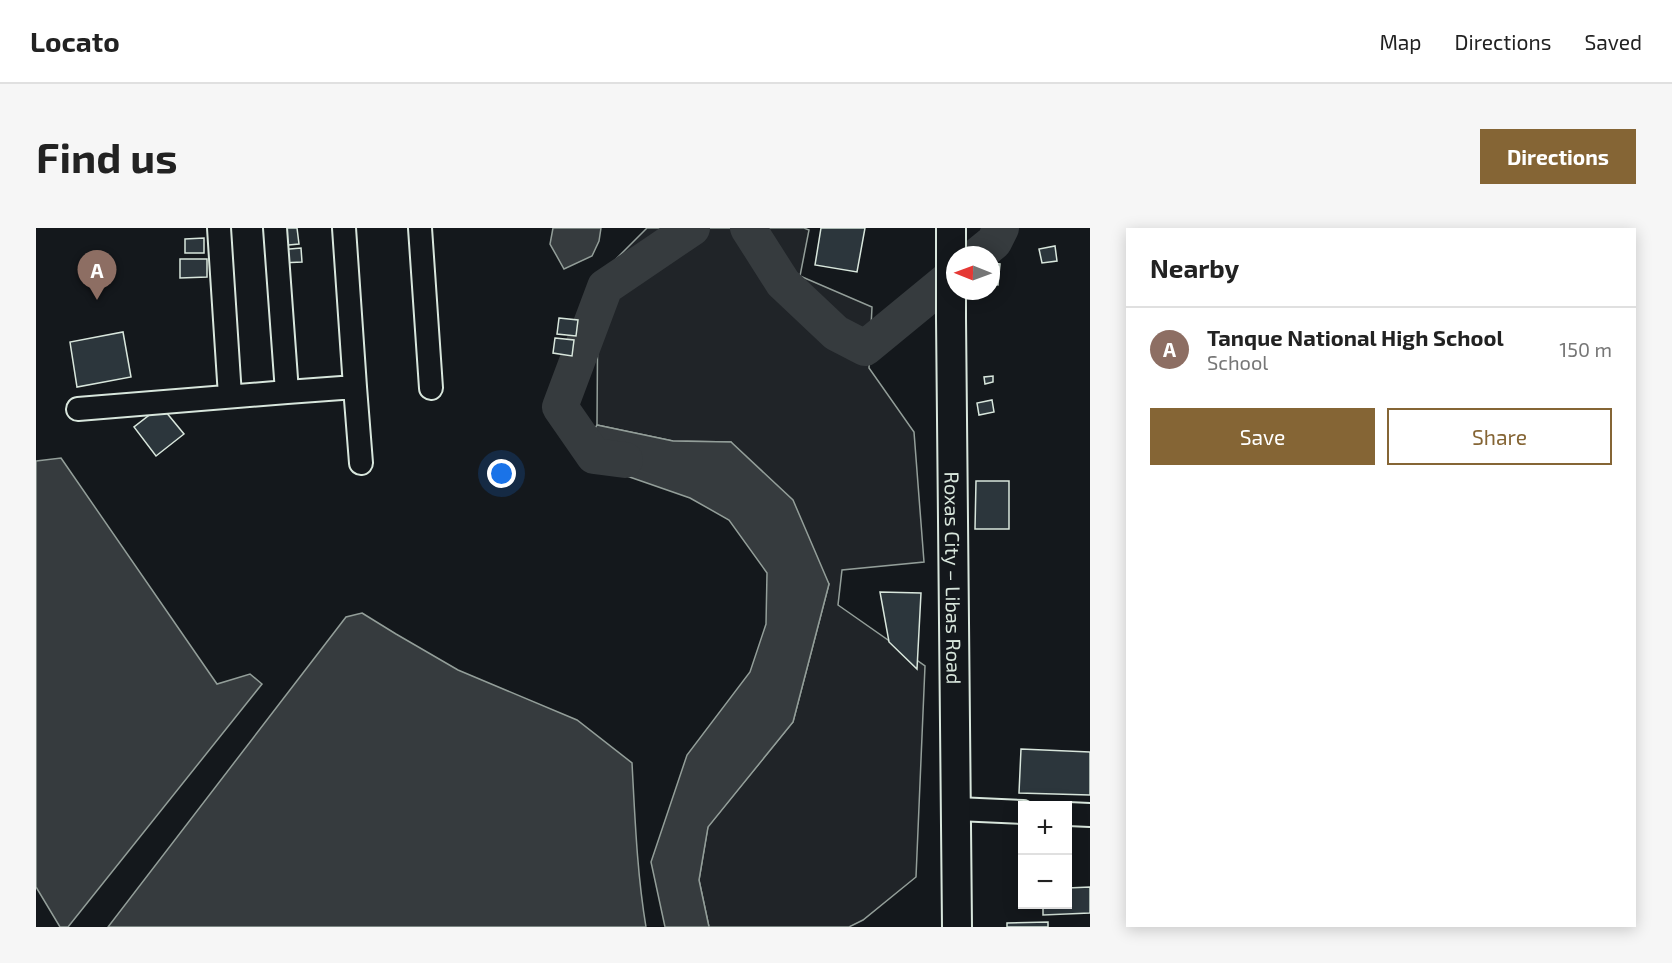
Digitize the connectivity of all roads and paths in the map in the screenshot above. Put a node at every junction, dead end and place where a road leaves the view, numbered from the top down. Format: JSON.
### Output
{"nodes":[{"id":1,"x":219,"y":228,"type":"edge"},
{"id":2,"x":275,"y":228,"type":"edge"},
{"id":3,"x":344,"y":228,"type":"edge"},
{"id":4,"x":420,"y":228,"type":"edge"},
{"id":5,"x":951,"y":239,"type":"edge"},
{"id":6,"x":355,"y":387,"type":"junction"},
{"id":7,"x":431,"y":388,"type":"dead end"},
{"id":8,"x":286,"y":392,"type":"junction"},
{"id":9,"x":230,"y":396,"type":"junction"},
{"id":10,"x":78,"y":409,"type":"dead end"},
{"id":11,"x":361,"y":462,"type":"dead end"},
{"id":12,"x":957,"y":809,"type":"junction"},
{"id":13,"x":1018,"y":812,"type":"edge"},
{"id":14,"x":1072,"y":814,"type":"edge"},
{"id":15,"x":1090,"y":815,"type":"edge"},
{"id":16,"x":957,"y":927,"type":"edge"}],
"edges":[{"from":1,"to":9,"type":"street"},
{"from":2,"to":8,"type":"street"},
{"from":3,"to":6,"type":"street"},
{"from":4,"to":7,"type":"street"},
{"from":5,"to":12,"type":"main road","name":"Roxas City – Libas Road"},
{"from":6,"to":8,"type":"street"},
{"from":6,"to":11,"type":"street"},
{"from":8,"to":9,"type":"street"},
{"from":9,"to":10,"type":"street"},
{"from":12,"to":13,"type":"street"},
{"from":12,"to":16,"type":"main road","name":"Roxas City – Libas Road"},
{"from":14,"to":15,"type":"street"}]}
